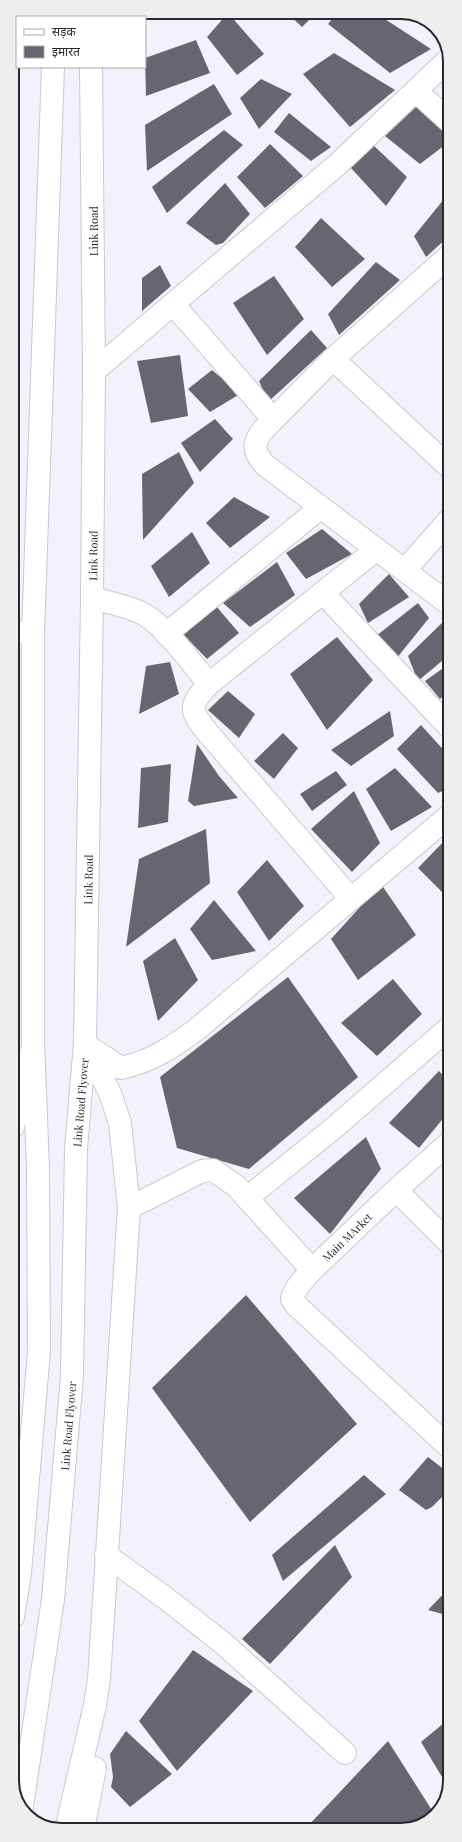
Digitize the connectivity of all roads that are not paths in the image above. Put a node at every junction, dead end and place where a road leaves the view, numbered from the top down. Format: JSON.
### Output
{"nodes":[{"id":1,"x":443,"y":65,"type":"edge"},
{"id":2,"x":52,"y":68,"type":"edge"},
{"id":3,"x":91,"y":68,"type":"edge"},
{"id":4,"x":416,"y":91,"type":"junction"},
{"id":5,"x":443,"y":116,"type":"edge"},
{"id":6,"x":443,"y":261,"type":"edge"},
{"id":7,"x":173,"y":304,"type":"junction"},
{"id":8,"x":333,"y":359,"type":"junction"},
{"id":9,"x":94,"y":371,"type":"junction"},
{"id":10,"x":273,"y":419,"type":"junction"},
{"id":11,"x":443,"y":461,"type":"edge"},
{"id":12,"x":320,"y":508,"type":"junction"},
{"id":13,"x":443,"y":527,"type":"edge"},
{"id":14,"x":377,"y":549,"type":"junction"},
{"id":15,"x":405,"y":570,"type":"junction"},
{"id":16,"x":323,"y":593,"type":"junction"},
{"id":17,"x":92,"y":598,"type":"junction"},
{"id":18,"x":443,"y":599,"type":"edge"},
{"id":19,"x":23,"y":633,"type":"edge"},
{"id":20,"x":166,"y":634,"type":"junction"},
{"id":21,"x":209,"y":684,"type":"junction"},
{"id":22,"x":443,"y":722,"type":"edge"},
{"id":23,"x":443,"y":822,"type":"edge"},
{"id":24,"x":351,"y":899,"type":"junction"},
{"id":25,"x":443,"y":1033,"type":"edge"},
{"id":26,"x":33,"y":1042,"type":"junction"},
{"id":27,"x":84,"y":1043,"type":"junction"},
{"id":28,"x":19,"y":1102,"type":"edge"},
{"id":29,"x":443,"y":1148,"type":"edge"},
{"id":30,"x":396,"y":1190,"type":"junction"},
{"id":31,"x":247,"y":1198,"type":"junction"},
{"id":32,"x":129,"y":1208,"type":"junction"},
{"id":33,"x":443,"y":1237,"type":"edge"},
{"id":34,"x":312,"y":1270,"type":"junction"},
{"id":35,"x":443,"y":1442,"type":"edge"},
{"id":36,"x":106,"y":1555,"type":"junction"},
{"id":37,"x":19,"y":1579,"type":"edge"},
{"id":38,"x":99,"y":1679,"type":"junction"},
{"id":39,"x":345,"y":1753,"type":"dead end"},
{"id":40,"x":23,"y":1798,"type":"edge"},
{"id":41,"x":68,"y":1823,"type":"edge"},
{"id":42,"x":84,"y":1823,"type":"edge"}],
"edges":[{"from":1,"to":4,"type":"street"},
{"from":2,"to":19,"type":"street"},
{"from":3,"to":9,"type":"street","name":"Link Road"},
{"from":4,"to":5,"type":"street"},
{"from":4,"to":7,"type":"street"},
{"from":6,"to":8,"type":"street"},
{"from":7,"to":9,"type":"street"},
{"from":7,"to":10,"type":"street"},
{"from":8,"to":10,"type":"street"},
{"from":8,"to":11,"type":"street"},
{"from":9,"to":17,"type":"street","name":"Link Road"},
{"from":10,"to":12,"type":"street"},
{"from":12,"to":14,"type":"street"},
{"from":12,"to":20,"type":"street"},
{"from":13,"to":15,"type":"street"},
{"from":14,"to":15,"type":"street"},
{"from":14,"to":16,"type":"street"},
{"from":15,"to":18,"type":"street"},
{"from":16,"to":21,"type":"street"},
{"from":16,"to":22,"type":"street"},
{"from":17,"to":20,"type":"street"},
{"from":17,"to":27,"type":"street","name":"Link Road"},
{"from":19,"to":26,"type":"street"},
{"from":20,"to":21,"type":"street"},
{"from":21,"to":24,"type":"street"},
{"from":23,"to":24,"type":"street"},
{"from":24,"to":27,"type":"street"},
{"from":25,"to":31,"type":"street"},
{"from":26,"to":28,"type":"street"},
{"from":26,"to":37,"type":"street"},
{"from":27,"to":32,"type":"street"},
{"from":27,"to":40,"type":"street","name":"Link Road Flyover"},
{"from":29,"to":30,"type":"street","name":"Main MArket"},
{"from":30,"to":33,"type":"street"},
{"from":30,"to":34,"type":"street","name":"Main MArket"},
{"from":31,"to":32,"type":"street"},
{"from":31,"to":34,"type":"street"},
{"from":32,"to":36,"type":"street"},
{"from":34,"to":35,"type":"street","name":"Main MArket"},
{"from":36,"to":38,"type":"street"},
{"from":36,"to":39,"type":"street"},
{"from":38,"to":41,"type":"street"},
{"from":38,"to":42,"type":"street"}]}
